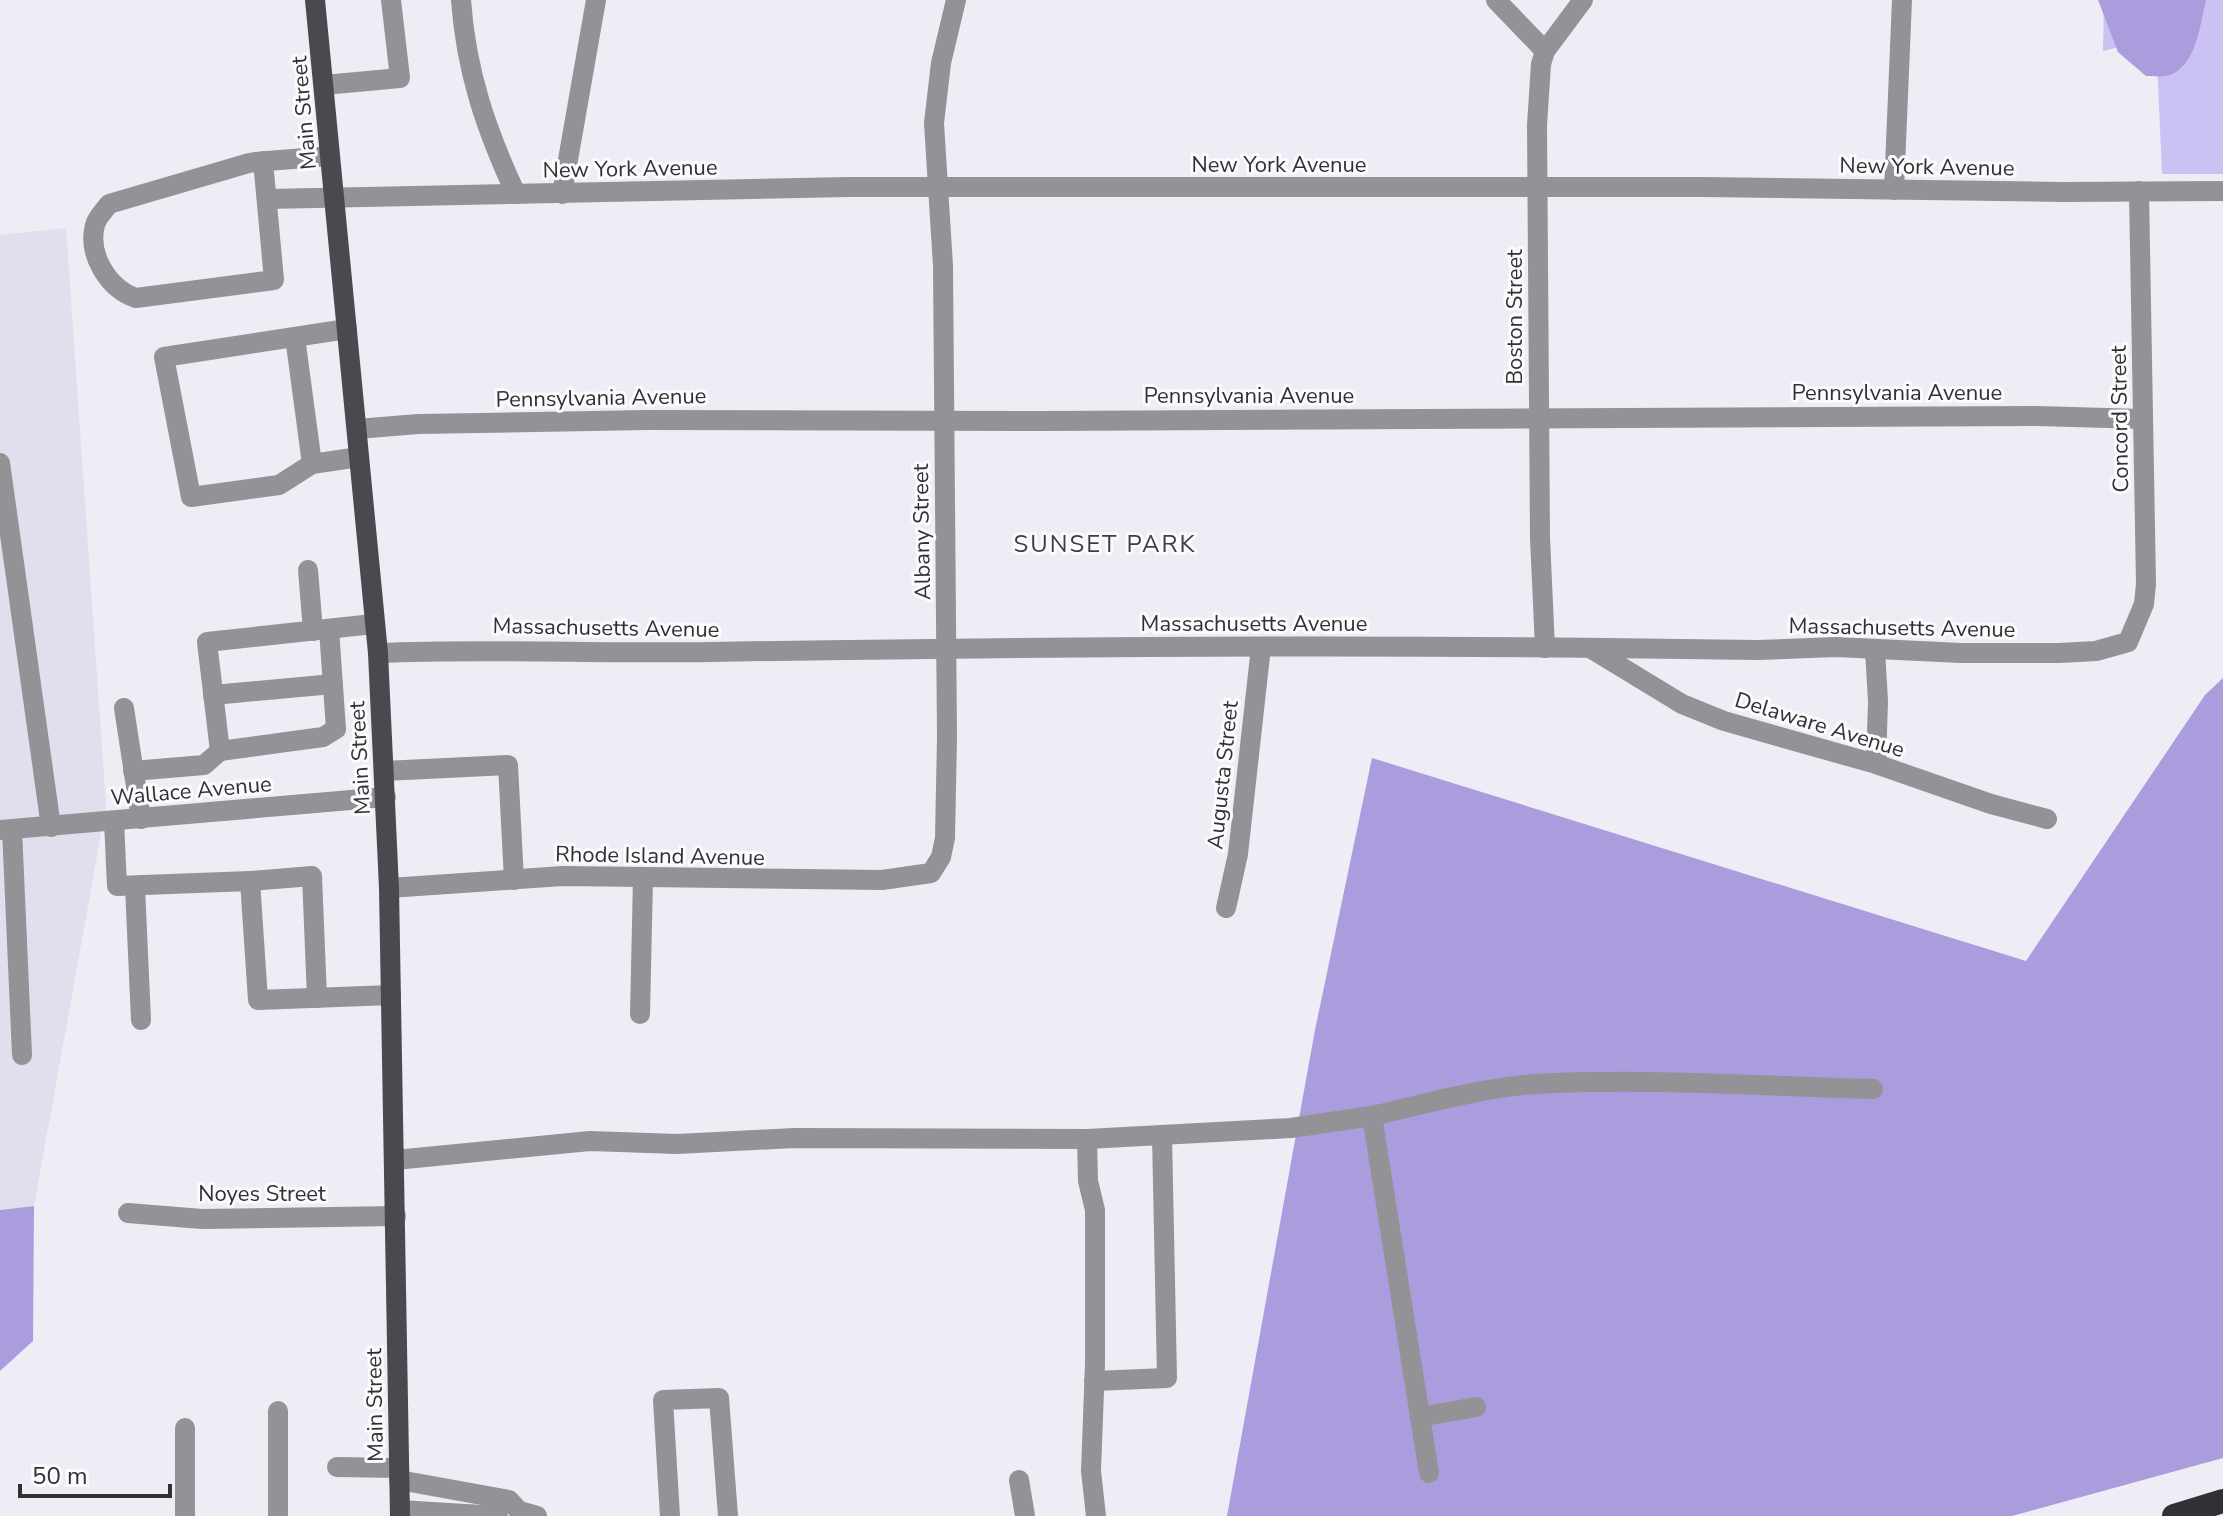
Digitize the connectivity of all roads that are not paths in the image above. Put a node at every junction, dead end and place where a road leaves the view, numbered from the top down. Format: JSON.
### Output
{"nodes":[{"id":1,"x":315,"y":0,"type":"edge"},
{"id":2,"x":391,"y":0,"type":"edge"},
{"id":3,"x":461,"y":0,"type":"edge"},
{"id":4,"x":596,"y":0,"type":"edge"},
{"id":5,"x":956,"y":0,"type":"edge"},
{"id":6,"x":1496,"y":0,"type":"edge"},
{"id":7,"x":1583,"y":0,"type":"edge"},
{"id":8,"x":1902,"y":0,"type":"edge"},
{"id":9,"x":1545,"y":51,"type":"junction"},
{"id":10,"x":324,"y":85,"type":"junction"},
{"id":11,"x":330,"y":156,"type":"junction"},
{"id":12,"x":259,"y":162,"type":"junction"},
{"id":13,"x":1537,"y":186,"type":"junction"},
{"id":14,"x":939,"y":188,"type":"junction"},
{"id":15,"x":1894,"y":190,"type":"junction"},
{"id":16,"x":2139,"y":191,"type":"junction"},
{"id":17,"x":2223,"y":191,"type":"edge"},
{"id":18,"x":516,"y":194,"type":"junction"},
{"id":19,"x":562,"y":194,"type":"junction"},
{"id":20,"x":334,"y":197,"type":"junction"},
{"id":21,"x":267,"y":199,"type":"junction"},
{"id":22,"x":347,"y":329,"type":"junction"},
{"id":23,"x":295,"y":337,"type":"junction"},
{"id":24,"x":944,"y":419,"type":"junction"},
{"id":25,"x":1539,"y":419,"type":"junction"},
{"id":26,"x":2142,"y":419,"type":"junction"},
{"id":27,"x":357,"y":429,"type":"junction"},
{"id":28,"x":359,"y":457,"type":"junction"},
{"id":29,"x":0,"y":463,"type":"edge"},
{"id":30,"x":312,"y":464,"type":"junction"},
{"id":31,"x":308,"y":570,"type":"dead end"},
{"id":32,"x":373,"y":624,"type":"junction"},
{"id":33,"x":321,"y":630,"type":"junction"},
{"id":34,"x":2128,"y":642,"type":"joint"},
{"id":35,"x":1261,"y":647,"type":"junction"},
{"id":36,"x":1545,"y":648,"type":"junction"},
{"id":37,"x":1590,"y":648,"type":"junction"},
{"id":38,"x":947,"y":649,"type":"junction"},
{"id":39,"x":1875,"y":650,"type":"junction"},
{"id":40,"x":378,"y":653,"type":"junction"},
{"id":41,"x":333,"y":684,"type":"junction"},
{"id":42,"x":213,"y":695,"type":"junction"},
{"id":43,"x":124,"y":708,"type":"dead end"},
{"id":44,"x":220,"y":751,"type":"junction"},
{"id":45,"x":1876,"y":764,"type":"junction"},
{"id":46,"x":133,"y":771,"type":"junction"},
{"id":47,"x":384,"y":771,"type":"junction"},
{"id":48,"x":386,"y":797,"type":"junction"},
{"id":49,"x":141,"y":819,"type":"junction"},
{"id":50,"x":2047,"y":819,"type":"dead end"},
{"id":51,"x":114,"y":821,"type":"junction"},
{"id":52,"x":51,"y":827,"type":"junction"},
{"id":53,"x":6,"y":829,"type":"edge"},
{"id":54,"x":931,"y":873,"type":"joint"},
{"id":55,"x":643,"y":878,"type":"junction"},
{"id":56,"x":514,"y":880,"type":"junction"},
{"id":57,"x":250,"y":881,"type":"junction"},
{"id":58,"x":135,"y":887,"type":"junction"},
{"id":59,"x":389,"y":888,"type":"junction"},
{"id":60,"x":1226,"y":908,"type":"dead end"},
{"id":61,"x":391,"y":995,"type":"junction"},
{"id":62,"x":317,"y":998,"type":"junction"},
{"id":63,"x":640,"y":1014,"type":"dead end"},
{"id":64,"x":141,"y":1020,"type":"dead end"},
{"id":65,"x":22,"y":1055,"type":"dead end"},
{"id":66,"x":1873,"y":1089,"type":"dead end"},
{"id":67,"x":1372,"y":1116,"type":"junction"},
{"id":68,"x":1162,"y":1135,"type":"junction"},
{"id":69,"x":1087,"y":1139,"type":"junction"},
{"id":70,"x":395,"y":1160,"type":"junction"},
{"id":71,"x":128,"y":1213,"type":"dead end"},
{"id":72,"x":396,"y":1216,"type":"junction"},
{"id":73,"x":1094,"y":1381,"type":"junction"},
{"id":74,"x":1476,"y":1407,"type":"dead end"},
{"id":75,"x":278,"y":1411,"type":"dead end"},
{"id":76,"x":1420,"y":1417,"type":"junction"},
{"id":77,"x":185,"y":1428,"type":"dead end"},
{"id":78,"x":337,"y":1467,"type":"dead end"},
{"id":79,"x":1429,"y":1473,"type":"dead end"},
{"id":80,"x":399,"y":1474,"type":"junction"},
{"id":81,"x":1019,"y":1480,"type":"dead end"},
{"id":82,"x":2223,"y":1501,"type":"edge"},
{"id":83,"x":400,"y":1513,"type":"edge"},
{"id":84,"x":515,"y":1515,"type":"edge"},
{"id":85,"x":185,"y":1516,"type":"edge"},
{"id":86,"x":278,"y":1516,"type":"edge"},
{"id":87,"x":670,"y":1516,"type":"edge"},
{"id":88,"x":728,"y":1516,"type":"edge"},
{"id":89,"x":1025,"y":1516,"type":"edge"},
{"id":90,"x":1096,"y":1516,"type":"edge"},
{"id":91,"x":2174,"y":1516,"type":"edge"}],
"edges":[{"from":1,"to":10,"type":"main road","name":"Main Street"},
{"from":2,"to":10,"type":"street"},
{"from":3,"to":18,"type":"street"},
{"from":4,"to":19,"type":"street"},
{"from":5,"to":14,"type":"street","name":"Albany Street"},
{"from":6,"to":9,"type":"street"},
{"from":7,"to":9,"type":"street","name":"Boston Street"},
{"from":8,"to":15,"type":"street"},
{"from":9,"to":13,"type":"street","name":"Boston Street"},
{"from":10,"to":11,"type":"main road","name":"Main Street"},
{"from":11,"to":12,"type":"street"},
{"from":11,"to":20,"type":"main road","name":"Main Street"},
{"from":12,"to":21,"type":"street"},
{"from":12,"to":21,"type":"street"},
{"from":13,"to":14,"type":"street","name":"New York Avenue"},
{"from":13,"to":15,"type":"street","name":"New York Avenue"},
{"from":13,"to":25,"type":"street","name":"Boston Street"},
{"from":14,"to":19,"type":"street","name":"New York Avenue"},
{"from":14,"to":24,"type":"street","name":"Albany Street"},
{"from":15,"to":16,"type":"street","name":"New York Avenue"},
{"from":16,"to":17,"type":"street","name":"New York Avenue"},
{"from":16,"to":26,"type":"street","name":"Concord Street"},
{"from":18,"to":19,"type":"street","name":"New York Avenue"},
{"from":18,"to":20,"type":"street","name":"New York Avenue"},
{"from":20,"to":21,"type":"street","name":"New York Avenue"},
{"from":20,"to":22,"type":"main road","name":"Main Street"},
{"from":22,"to":23,"type":"street"},
{"from":22,"to":27,"type":"main road","name":"Main Street"},
{"from":23,"to":30,"type":"street"},
{"from":23,"to":30,"type":"street"},
{"from":24,"to":25,"type":"street","name":"Pennsylvania Avenue"},
{"from":24,"to":27,"type":"street","name":"Pennsylvania Avenue"},
{"from":24,"to":38,"type":"street","name":"Albany Street"},
{"from":25,"to":26,"type":"street","name":"Pennsylvania Avenue"},
{"from":25,"to":36,"type":"street","name":"Boston Street"},
{"from":26,"to":34,"type":"street","name":"Concord Street"},
{"from":27,"to":28,"type":"main road","name":"Main Street"},
{"from":28,"to":30,"type":"street"},
{"from":28,"to":32,"type":"main road","name":"Main Street"},
{"from":29,"to":52,"type":"street"},
{"from":31,"to":33,"type":"street"},
{"from":32,"to":33,"type":"street"},
{"from":32,"to":40,"type":"main road","name":"Main Street"},
{"from":33,"to":41,"type":"street"},
{"from":33,"to":42,"type":"street"},
{"from":34,"to":39,"type":"street","name":"Massachusetts Avenue"},
{"from":35,"to":36,"type":"street","name":"Massachusetts Avenue"},
{"from":35,"to":38,"type":"street","name":"Massachusetts Avenue"},
{"from":35,"to":60,"type":"street","name":"Augusta Street"},
{"from":36,"to":37,"type":"street","name":"Massachusetts Avenue"},
{"from":37,"to":39,"type":"street","name":"Massachusetts Avenue"},
{"from":37,"to":45,"type":"street","name":"Delaware Avenue"},
{"from":38,"to":40,"type":"street","name":"Massachusetts Avenue"},
{"from":38,"to":54,"type":"street","name":"Albany Street"},
{"from":39,"to":45,"type":"street"},
{"from":40,"to":47,"type":"main road","name":"Main Street"},
{"from":41,"to":42,"type":"street"},
{"from":41,"to":44,"type":"street"},
{"from":42,"to":44,"type":"street"},
{"from":43,"to":46,"type":"street"},
{"from":44,"to":46,"type":"street"},
{"from":45,"to":50,"type":"street","name":"Delaware Avenue"},
{"from":46,"to":49,"type":"street"},
{"from":47,"to":48,"type":"main road","name":"Main Street"},
{"from":47,"to":56,"type":"street"},
{"from":48,"to":49,"type":"street","name":"Wallace Avenue"},
{"from":48,"to":59,"type":"main road","name":"Main Street"},
{"from":49,"to":51,"type":"street","name":"Wallace Avenue"},
{"from":51,"to":52,"type":"street","name":"Wallace Avenue"},
{"from":51,"to":58,"type":"street"},
{"from":52,"to":53,"type":"street","name":"Wallace Avenue"},
{"from":53,"to":65,"type":"street"},
{"from":54,"to":55,"type":"street","name":"Rhode Island Avenue"},
{"from":55,"to":56,"type":"street","name":"Rhode Island Avenue"},
{"from":55,"to":63,"type":"street"},
{"from":56,"to":59,"type":"street","name":"Rhode Island Avenue"},
{"from":57,"to":58,"type":"street"},
{"from":57,"to":62,"type":"street"},
{"from":57,"to":62,"type":"street"},
{"from":58,"to":64,"type":"street"},
{"from":59,"to":61,"type":"main road","name":"Main Street"},
{"from":61,"to":62,"type":"street"},
{"from":61,"to":70,"type":"main road","name":"Main Street"},
{"from":66,"to":67,"type":"street"},
{"from":67,"to":68,"type":"street"},
{"from":67,"to":76,"type":"street"},
{"from":68,"to":69,"type":"street"},
{"from":68,"to":73,"type":"street"},
{"from":69,"to":70,"type":"street"},
{"from":69,"to":73,"type":"street"},
{"from":70,"to":72,"type":"main road","name":"Main Street"},
{"from":71,"to":72,"type":"street","name":"Noyes Street"},
{"from":72,"to":80,"type":"main road","name":"Main Street"},
{"from":73,"to":90,"type":"street"},
{"from":74,"to":76,"type":"street"},
{"from":75,"to":86,"type":"street"},
{"from":76,"to":79,"type":"street"},
{"from":77,"to":85,"type":"street"},
{"from":78,"to":80,"type":"street"},
{"from":80,"to":83,"type":"main road","name":"Main Street"},
{"from":80,"to":84,"type":"street"},
{"from":81,"to":89,"type":"street"},
{"from":82,"to":91,"type":"highway"},
{"from":83,"to":84,"type":"street"},
{"from":87,"to":88,"type":"street"}]}
